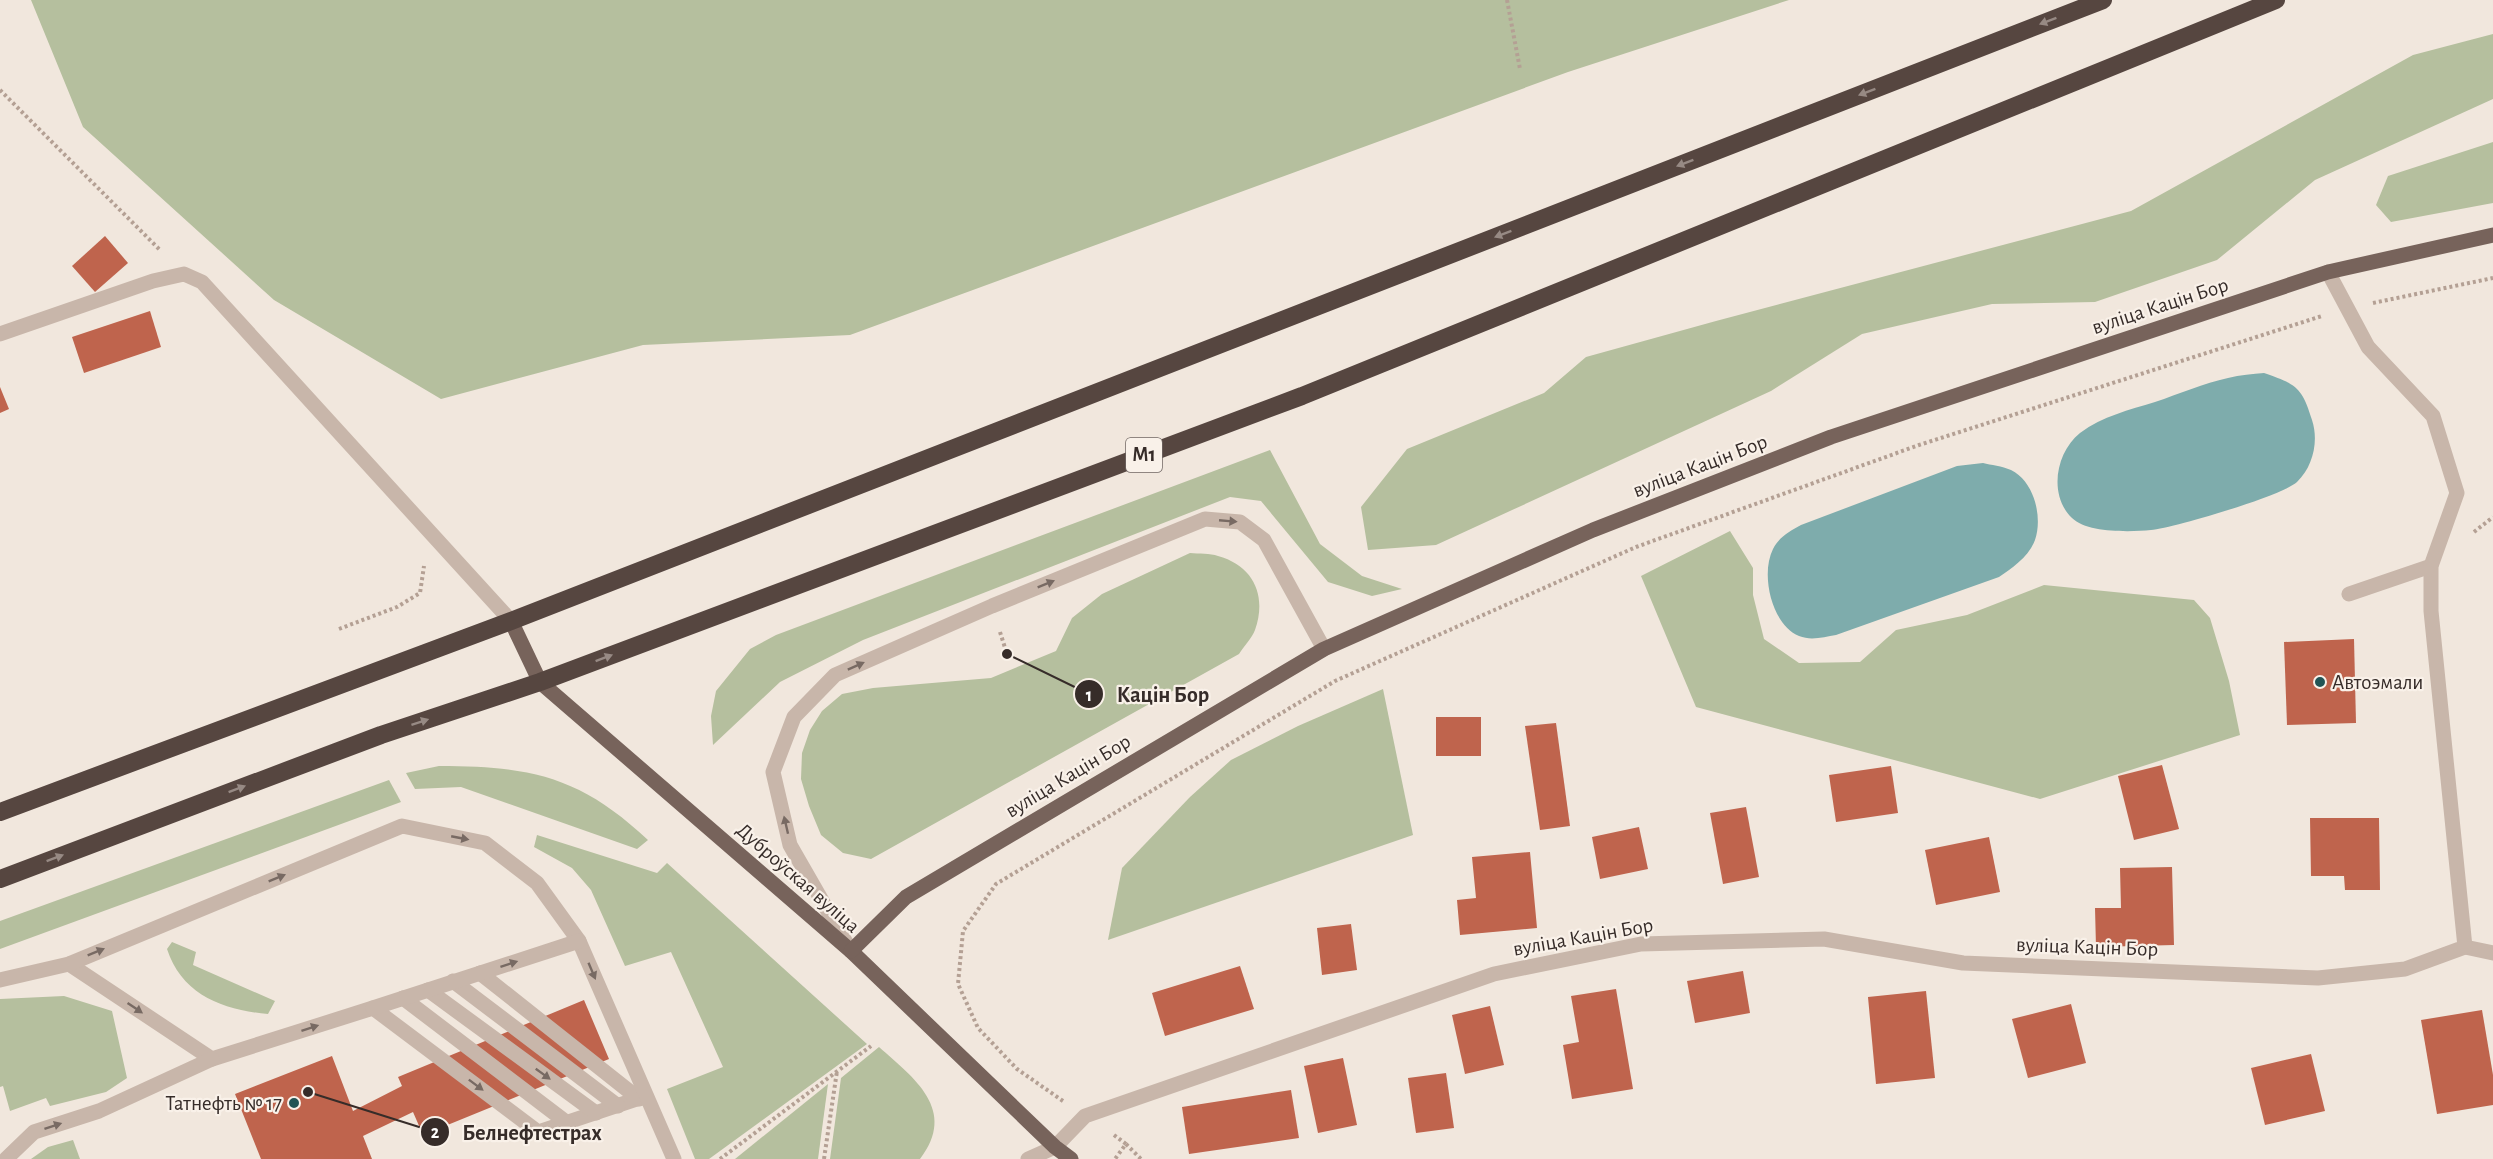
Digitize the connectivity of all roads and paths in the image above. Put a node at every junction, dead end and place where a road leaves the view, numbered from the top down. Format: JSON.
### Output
{"nodes":[{"id":1,"x":1507,"y":0,"type":"edge"},
{"id":2,"x":2103,"y":0,"type":"edge"},
{"id":3,"x":2276,"y":0,"type":"edge"},
{"id":4,"x":1520,"y":69,"type":"dead end"},
{"id":5,"x":0,"y":90,"type":"edge"},
{"id":6,"x":2493,"y":235,"type":"edge"},
{"id":7,"x":2328,"y":272,"type":"junction"},
{"id":8,"x":184,"y":274,"type":"junction"},
{"id":9,"x":2493,"y":278,"type":"edge"},
{"id":10,"x":2348,"y":309,"type":"junction"},
{"id":11,"x":0,"y":334,"type":"edge"},
{"id":12,"x":423,"y":557,"type":"dead end"},
{"id":13,"x":2431,"y":566,"type":"junction"},
{"id":14,"x":2349,"y":594,"type":"dead end"},
{"id":15,"x":511,"y":621,"type":"junction"},
{"id":16,"x":339,"y":629,"type":"dead end"},
{"id":17,"x":1324,"y":649,"type":"junction"},
{"id":18,"x":540,"y":682,"type":"junction"},
{"id":19,"x":0,"y":812,"type":"edge"},
{"id":20,"x":0,"y":879,"type":"edge"},
{"id":21,"x":579,"y":941,"type":"junction"},
{"id":22,"x":2465,"y":947,"type":"junction"},
{"id":23,"x":850,"y":951,"type":"junction"},
{"id":24,"x":2493,"y":953,"type":"edge"},
{"id":25,"x":69,"y":964,"type":"junction"},
{"id":26,"x":480,"y":973,"type":"junction"},
{"id":27,"x":0,"y":980,"type":"edge"},
{"id":28,"x":453,"y":981,"type":"junction"},
{"id":29,"x":428,"y":990,"type":"junction"},
{"id":30,"x":403,"y":998,"type":"junction"},
{"id":31,"x":373,"y":1008,"type":"junction"},
{"id":32,"x":871,"y":1046,"type":"dead end"},
{"id":33,"x":212,"y":1059,"type":"junction"},
{"id":34,"x":837,"y":1070,"type":"junction"},
{"id":35,"x":642,"y":1097,"type":"junction"},
{"id":36,"x":618,"y":1106,"type":"junction"},
{"id":37,"x":596,"y":1113,"type":"junction"},
{"id":38,"x":1085,"y":1116,"type":"junction"},
{"id":39,"x":566,"y":1122,"type":"junction"},
{"id":40,"x":1126,"y":1144,"type":"junction"},
{"id":41,"x":1055,"y":1147,"type":"junction"},
{"id":42,"x":6,"y":1159,"type":"edge"},
{"id":43,"x":674,"y":1159,"type":"edge"},
{"id":44,"x":720,"y":1159,"type":"edge"},
{"id":45,"x":824,"y":1159,"type":"edge"},
{"id":46,"x":1028,"y":1159,"type":"edge"},
{"id":47,"x":1071,"y":1159,"type":"edge"},
{"id":48,"x":1115,"y":1159,"type":"edge"},
{"id":49,"x":1141,"y":1159,"type":"edge"}],
"edges":[{"from":1,"to":4,"type":"path"},
{"from":2,"to":15,"type":"highway","one_way":true},
{"from":18,"to":3,"type":"highway","number":"М1","one_way":true},
{"from":5,"to":8,"type":"path"},
{"from":6,"to":7,"type":"main road","name":"вуліца Кацін Бор"},
{"from":7,"to":10,"type":"street"},
{"from":7,"to":17,"type":"main road","name":"вуліца Кацін Бор"},
{"from":8,"to":11,"type":"street"},
{"from":8,"to":15,"type":"street"},
{"from":9,"to":10,"type":"path"},
{"from":10,"to":13,"type":"street"},
{"from":10,"to":38,"type":"path"},
{"from":12,"to":16,"type":"path"},
{"from":13,"to":14,"type":"street"},
{"from":13,"to":22,"type":"street"},
{"from":15,"to":18,"type":"main road","name":"Дуброўская вуліца"},
{"from":15,"to":19,"type":"highway"},
{"from":17,"to":23,"type":"main road","name":"вуліца Кацін Бор"},
{"from":23,"to":17,"type":"street","one_way":true},
{"from":20,"to":18,"type":"highway","number":"М1","one_way":true},
{"from":18,"to":23,"type":"main road","name":"Дуброўская вуліца"},
{"from":25,"to":21,"type":"street","one_way":true},
{"from":26,"to":21,"type":"street","one_way":true},
{"from":21,"to":35,"type":"street","one_way":true},
{"from":22,"to":24,"type":"street"},
{"from":22,"to":38,"type":"street","name":"вуліца Кацін Бор"},
{"from":23,"to":41,"type":"main road","name":"Дуброўская вуліца"},
{"from":25,"to":27,"type":"street"},
{"from":25,"to":33,"type":"street","one_way":true},
{"from":26,"to":28,"type":"street"},
{"from":26,"to":35,"type":"street"},
{"from":28,"to":29,"type":"street"},
{"from":28,"to":36,"type":"street"},
{"from":29,"to":30,"type":"street"},
{"from":29,"to":37,"type":"street","one_way":true},
{"from":30,"to":31,"type":"street"},
{"from":30,"to":39,"type":"street"},
{"from":33,"to":31,"type":"street","one_way":true},
{"from":31,"to":39,"type":"street","one_way":true},
{"from":32,"to":34,"type":"path"},
{"from":42,"to":33,"type":"street","one_way":true},
{"from":34,"to":44,"type":"path"},
{"from":34,"to":45,"type":"path"},
{"from":35,"to":36,"type":"street"},
{"from":35,"to":43,"type":"street"},
{"from":36,"to":37,"type":"street"},
{"from":37,"to":39,"type":"street"},
{"from":38,"to":40,"type":"path"},
{"from":38,"to":41,"type":"street","name":"вуліца Кацін Бор"},
{"from":40,"to":48,"type":"path"},
{"from":40,"to":49,"type":"path"},
{"from":41,"to":46,"type":"street","name":"вуліца Кацін Бор"},
{"from":41,"to":47,"type":"main road","name":"Дуброўская вуліца"}]}
